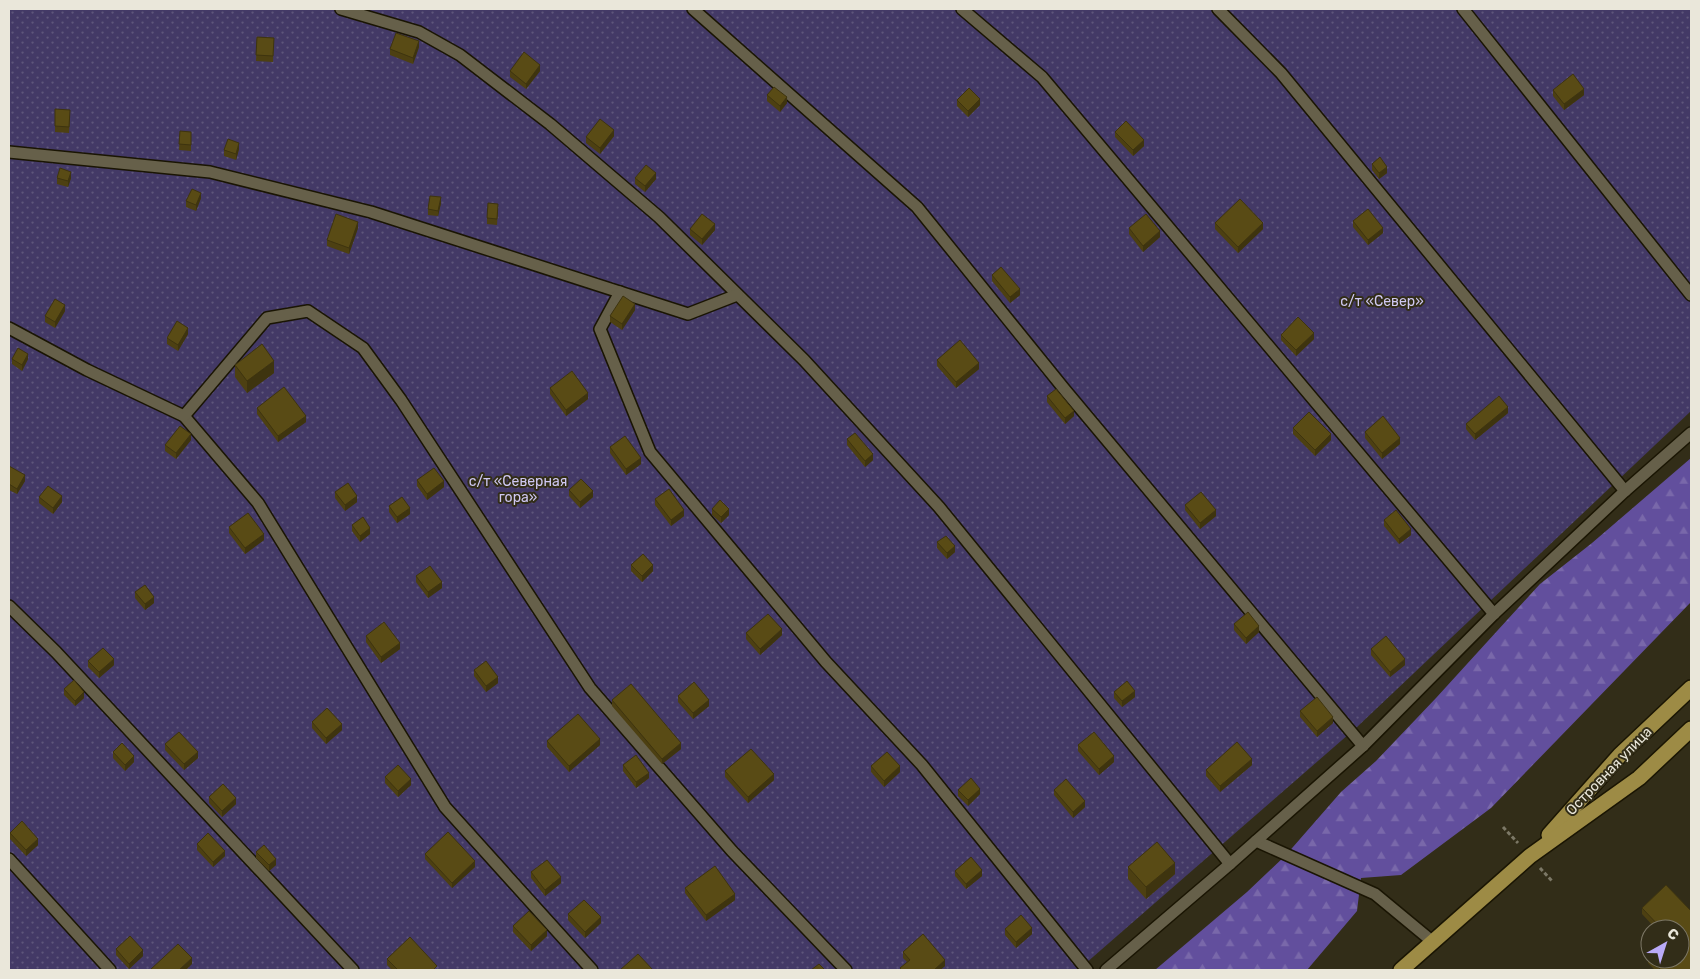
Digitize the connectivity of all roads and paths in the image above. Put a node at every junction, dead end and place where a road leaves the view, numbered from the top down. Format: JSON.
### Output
{"nodes":[{"id":1,"x":341,"y":9,"type":"edge"},
{"id":2,"x":693,"y":9,"type":"edge"},
{"id":3,"x":962,"y":9,"type":"edge"},
{"id":4,"x":1218,"y":9,"type":"edge"},
{"id":5,"x":1463,"y":9,"type":"edge"},
{"id":6,"x":9,"y":152,"type":"edge"},
{"id":7,"x":620,"y":292,"type":"junction"},
{"id":8,"x":737,"y":294,"type":"junction"},
{"id":9,"x":1691,"y":295,"type":"edge"},
{"id":10,"x":9,"y":328,"type":"edge"},
{"id":11,"x":184,"y":416,"type":"junction"},
{"id":12,"x":1691,"y":434,"type":"edge"},
{"id":13,"x":1625,"y":491,"type":"junction"},
{"id":14,"x":9,"y":606,"type":"edge"},
{"id":15,"x":1494,"y":614,"type":"junction"},
{"id":16,"x":1691,"y":688,"type":"edge"},
{"id":17,"x":1691,"y":729,"type":"edge"},
{"id":18,"x":1363,"y":746,"type":"junction"},
{"id":19,"x":1256,"y":841,"type":"junction"},
{"id":20,"x":1530,"y":856,"type":"junction"},
{"id":21,"x":9,"y":859,"type":"edge"},
{"id":22,"x":1230,"y":864,"type":"junction"},
{"id":23,"x":1433,"y":942,"type":"junction"},
{"id":24,"x":110,"y":970,"type":"edge"},
{"id":25,"x":353,"y":970,"type":"edge"},
{"id":26,"x":592,"y":970,"type":"edge"},
{"id":27,"x":846,"y":970,"type":"edge"},
{"id":28,"x":1087,"y":970,"type":"edge"},
{"id":29,"x":1106,"y":970,"type":"edge"},
{"id":30,"x":1401,"y":970,"type":"edge"}],
"edges":[{"from":1,"to":8,"type":"lane"},
{"from":2,"to":18,"type":"lane"},
{"from":3,"to":15,"type":"lane"},
{"from":4,"to":13,"type":"lane"},
{"from":5,"to":9,"type":"lane"},
{"from":6,"to":7,"type":"lane"},
{"from":7,"to":8,"type":"lane"},
{"from":7,"to":28,"type":"lane"},
{"from":8,"to":22,"type":"lane"},
{"from":10,"to":11,"type":"lane"},
{"from":11,"to":26,"type":"lane"},
{"from":11,"to":27,"type":"lane"},
{"from":12,"to":13,"type":"lane"},
{"from":13,"to":15,"type":"lane"},
{"from":14,"to":25,"type":"lane"},
{"from":15,"to":18,"type":"lane"},
{"from":16,"to":20,"type":"main road","name":"Островная улица"},
{"from":17,"to":20,"type":"main road","name":"Островная улица"},
{"from":18,"to":19,"type":"lane"},
{"from":19,"to":22,"type":"lane"},
{"from":19,"to":23,"type":"lane"},
{"from":20,"to":23,"type":"main road","name":"Островная улица"},
{"from":21,"to":24,"type":"lane"},
{"from":22,"to":29,"type":"lane"},
{"from":23,"to":30,"type":"main road","name":"Островная улица"}]}
